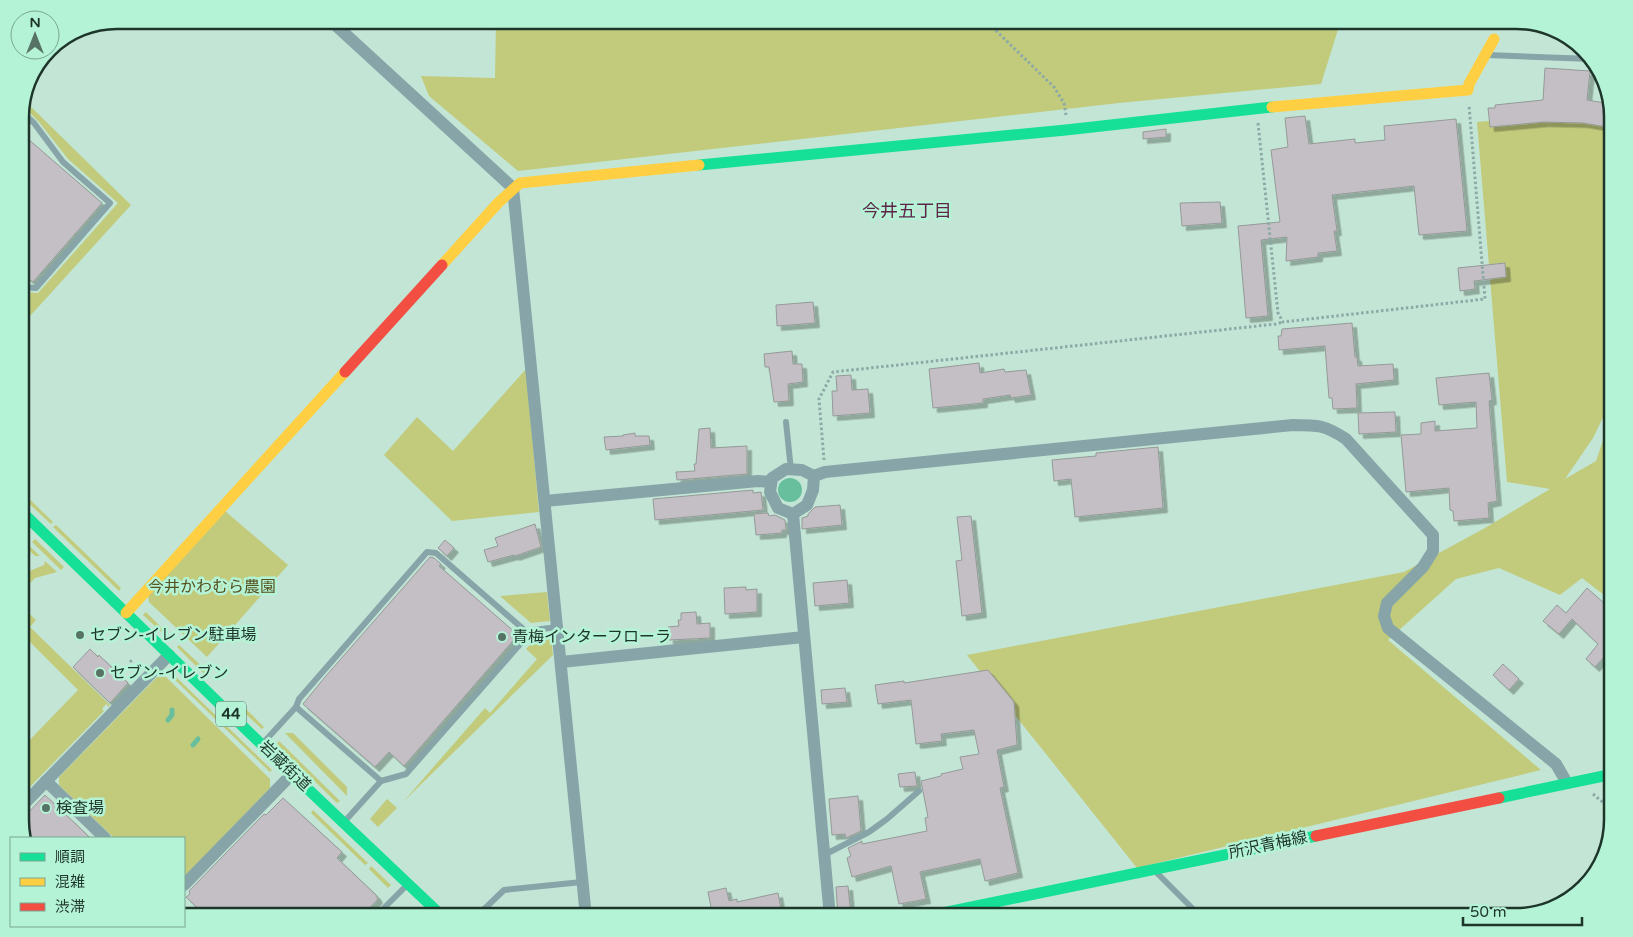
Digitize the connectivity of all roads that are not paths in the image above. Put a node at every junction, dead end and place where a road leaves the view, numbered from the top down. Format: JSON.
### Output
{"nodes":[{"id":1,"x":340,"y":29,"type":"edge"},
{"id":2,"x":1494,"y":39,"type":"dead end"},
{"id":3,"x":1486,"y":55,"type":"junction"},
{"id":4,"x":1582,"y":59,"type":"edge"},
{"id":5,"x":29,"y":118,"type":"edge"},
{"id":6,"x":513,"y":188,"type":"junction"},
{"id":7,"x":29,"y":287,"type":"edge"},
{"id":8,"x":786,"y":422,"type":"dead end"},
{"id":9,"x":792,"y":470,"type":"junction"},
{"id":10,"x":820,"y":474,"type":"junction"},
{"id":11,"x":771,"y":482,"type":"junction"},
{"id":12,"x":545,"y":501,"type":"junction"},
{"id":13,"x":793,"y":514,"type":"junction"},
{"id":14,"x":29,"y":519,"type":"edge"},
{"id":15,"x":126,"y":613,"type":"junction"},
{"id":16,"x":557,"y":627,"type":"junction"},
{"id":17,"x":529,"y":634,"type":"junction"},
{"id":18,"x":804,"y":637,"type":"junction"},
{"id":19,"x":169,"y":655,"type":"junction"},
{"id":20,"x":561,"y":662,"type":"junction"},
{"id":21,"x":296,"y":707,"type":"junction"},
{"id":22,"x":262,"y":744,"type":"junction"},
{"id":23,"x":292,"y":774,"type":"junction"},
{"id":24,"x":1604,"y":776,"type":"edge"},
{"id":25,"x":46,"y":781,"type":"junction"},
{"id":26,"x":381,"y":781,"type":"junction"},
{"id":27,"x":1567,"y":783,"type":"junction"},
{"id":28,"x":919,"y":792,"type":"dead end"},
{"id":29,"x":29,"y":799,"type":"edge"},
{"id":30,"x":343,"y":823,"type":"junction"},
{"id":31,"x":104,"y":837,"type":"edge"},
{"id":32,"x":824,"y":855,"type":"junction"},
{"id":33,"x":1153,"y":869,"type":"junction"},
{"id":34,"x":582,"y":882,"type":"junction"},
{"id":35,"x":185,"y":884,"type":"edge"},
{"id":36,"x":408,"y":884,"type":"junction"},
{"id":37,"x":384,"y":908,"type":"edge"},
{"id":38,"x":433,"y":908,"type":"edge"},
{"id":39,"x":485,"y":908,"type":"edge"},
{"id":40,"x":585,"y":908,"type":"edge"},
{"id":41,"x":829,"y":908,"type":"edge"},
{"id":42,"x":966,"y":908,"type":"edge"},
{"id":43,"x":1192,"y":908,"type":"edge"}],
"edges":[{"from":1,"to":6,"type":"street"},
{"from":2,"to":3,"type":"street"},
{"from":3,"to":4,"type":"lane"},
{"from":3,"to":6,"type":"street"},
{"from":5,"to":7,"type":"lane"},
{"from":6,"to":12,"type":"street"},
{"from":6,"to":15,"type":"street"},
{"from":8,"to":9,"type":"lane"},
{"from":9,"to":10,"type":"street"},
{"from":9,"to":11,"type":"street"},
{"from":10,"to":13,"type":"street"},
{"from":10,"to":27,"type":"street"},
{"from":11,"to":12,"type":"street"},
{"from":11,"to":13,"type":"street"},
{"from":12,"to":16,"type":"street"},
{"from":13,"to":18,"type":"street"},
{"from":14,"to":15,"type":"street","name":"岩蔵街道","number":"44"},
{"from":15,"to":19,"type":"street","name":"岩蔵街道","number":"44"},
{"from":16,"to":17,"type":"lane"},
{"from":16,"to":20,"type":"street"},
{"from":17,"to":21,"type":"lane"},
{"from":17,"to":26,"type":"lane"},
{"from":18,"to":20,"type":"street"},
{"from":18,"to":32,"type":"street"},
{"from":19,"to":22,"type":"street","name":"岩蔵街道","number":"44"},
{"from":19,"to":25,"type":"street"},
{"from":20,"to":34,"type":"street"},
{"from":21,"to":22,"type":"lane"},
{"from":21,"to":26,"type":"lane"},
{"from":22,"to":23,"type":"street","name":"岩蔵街道","number":"44"},
{"from":23,"to":30,"type":"street","name":"岩蔵街道","number":"44"},
{"from":23,"to":35,"type":"street"},
{"from":24,"to":27,"type":"street","name":"所沢青梅線"},
{"from":25,"to":29,"type":"street"},
{"from":25,"to":31,"type":"street"},
{"from":26,"to":30,"type":"lane"},
{"from":27,"to":33,"type":"street","name":"所沢青梅線"},
{"from":28,"to":32,"type":"lane"},
{"from":30,"to":36,"type":"street","name":"岩蔵街道","number":"44"},
{"from":32,"to":41,"type":"street"},
{"from":33,"to":42,"type":"street","name":"所沢青梅線"},
{"from":33,"to":43,"type":"lane"},
{"from":34,"to":39,"type":"lane"},
{"from":34,"to":40,"type":"street"},
{"from":36,"to":37,"type":"lane"},
{"from":36,"to":38,"type":"street","name":"岩蔵街道","number":"44"}]}
